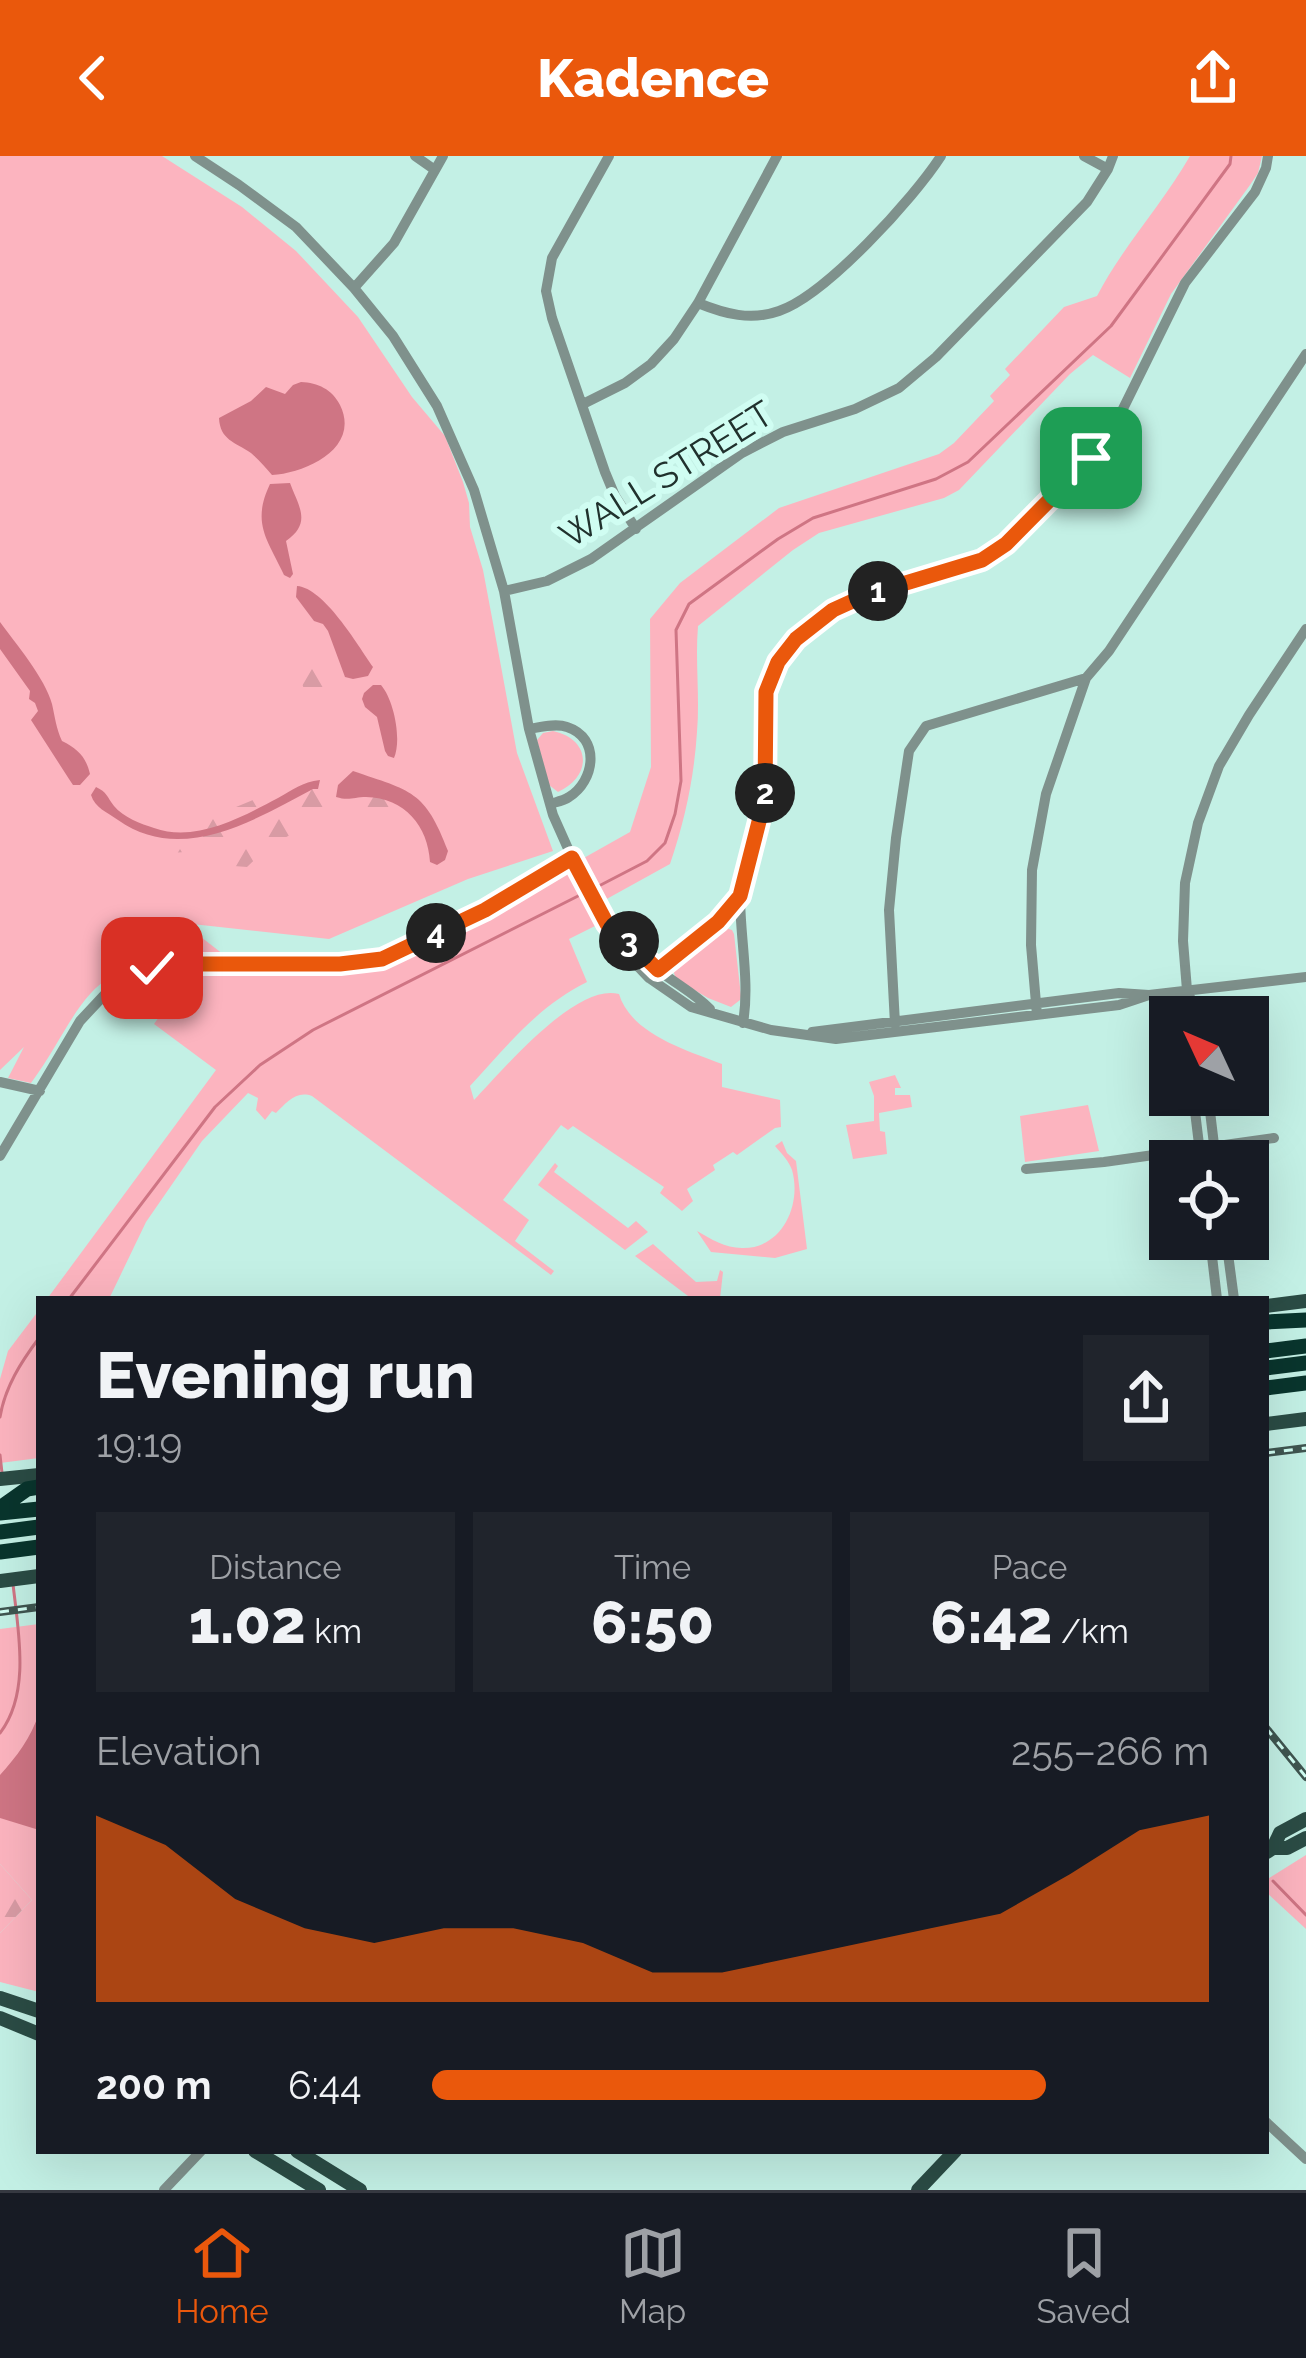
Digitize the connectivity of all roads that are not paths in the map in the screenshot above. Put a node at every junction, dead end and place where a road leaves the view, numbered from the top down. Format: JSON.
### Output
{"nodes":[{"id":1,"x":195,"y":156,"type":"edge"},
{"id":2,"x":415,"y":156,"type":"edge"},
{"id":3,"x":443,"y":156,"type":"edge"},
{"id":4,"x":609,"y":156,"type":"edge"},
{"id":5,"x":777,"y":156,"type":"edge"},
{"id":6,"x":940,"y":156,"type":"edge"},
{"id":7,"x":1084,"y":156,"type":"edge"},
{"id":8,"x":1268,"y":156,"type":"edge"},
{"id":9,"x":1110,"y":163,"type":"edge"},
{"id":10,"x":435,"y":170,"type":"junction"},
{"id":11,"x":354,"y":288,"type":"junction"},
{"id":12,"x":698,"y":303,"type":"junction"},
{"id":13,"x":1306,"y":354,"type":"edge"},
{"id":14,"x":583,"y":404,"type":"junction"},
{"id":15,"x":635,"y":529,"type":"junction"},
{"id":16,"x":503,"y":591,"type":"junction"},
{"id":17,"x":1306,"y":629,"type":"edge"},
{"id":18,"x":1085,"y":679,"type":"junction"},
{"id":19,"x":529,"y":729,"type":"junction"},
{"id":20,"x":550,"y":804,"type":"junction"},
{"id":21,"x":572,"y":858,"type":"junction"},
{"id":22,"x":740,"y":896,"type":"junction"},
{"id":23,"x":654,"y":974,"type":"junction"},
{"id":24,"x":1306,"y":977,"type":"edge"},
{"id":25,"x":1187,"y":990,"type":"junction"},
{"id":26,"x":1186,"y":996,"type":"edge"},
{"id":27,"x":1190,"y":996,"type":"edge"},
{"id":28,"x":1037,"y":1009,"type":"junction"},
{"id":29,"x":743,"y":1022,"type":"junction"},
{"id":30,"x":896,"y":1026,"type":"junction"},
{"id":31,"x":0,"y":1082,"type":"edge"},
{"id":32,"x":40,"y":1090,"type":"junction"},
{"id":33,"x":1274,"y":1138,"type":"dead end"},
{"id":34,"x":1257,"y":1140,"type":"edge"},
{"id":35,"x":1149,"y":1155,"type":"edge"},
{"id":36,"x":0,"y":1156,"type":"edge"},
{"id":37,"x":1026,"y":1169,"type":"dead end"},
{"id":38,"x":1212,"y":1260,"type":"edge"},
{"id":39,"x":1229,"y":1260,"type":"edge"},
{"id":40,"x":1217,"y":1296,"type":"edge"},
{"id":41,"x":1234,"y":1296,"type":"edge"},
{"id":42,"x":1306,"y":1301,"type":"edge"},
{"id":43,"x":1269,"y":1306,"type":"edge"},
{"id":44,"x":1306,"y":1320,"type":"edge"},
{"id":45,"x":1269,"y":1322,"type":"edge"},
{"id":46,"x":1306,"y":1346,"type":"edge"},
{"id":47,"x":1269,"y":1351,"type":"edge"},
{"id":48,"x":1306,"y":1363,"type":"edge"},
{"id":49,"x":1269,"y":1368,"type":"edge"},
{"id":50,"x":1306,"y":1382,"type":"edge"},
{"id":51,"x":1269,"y":1388,"type":"edge"},
{"id":52,"x":1306,"y":1419,"type":"edge"},
{"id":53,"x":1269,"y":1424,"type":"edge"},
{"id":54,"x":0,"y":1479,"type":"edge"},
{"id":55,"x":34,"y":1479,"type":"edge"},
{"id":56,"x":32,"y":1510,"type":"edge"},
{"id":57,"x":0,"y":1511,"type":"edge"},
{"id":58,"x":33,"y":1528,"type":"edge"},
{"id":59,"x":0,"y":1532,"type":"edge"},
{"id":60,"x":34,"y":1548,"type":"edge"},
{"id":61,"x":0,"y":1552,"type":"edge"},
{"id":62,"x":36,"y":1576,"type":"edge"},
{"id":63,"x":0,"y":1581,"type":"edge"},
{"id":64,"x":1306,"y":1819,"type":"edge"},
{"id":65,"x":1306,"y":1838,"type":"edge"},
{"id":66,"x":1270,"y":1851,"type":"edge"},
{"id":67,"x":0,"y":1998,"type":"edge"},
{"id":68,"x":36,"y":2010,"type":"edge"},
{"id":69,"x":0,"y":2018,"type":"edge"},
{"id":70,"x":36,"y":2033,"type":"edge"},
{"id":71,"x":1269,"y":2125,"type":"edge"},
{"id":72,"x":198,"y":2154,"type":"edge"},
{"id":73,"x":260,"y":2154,"type":"edge"},
{"id":74,"x":301,"y":2154,"type":"edge"},
{"id":75,"x":952,"y":2154,"type":"edge"},
{"id":76,"x":1306,"y":2159,"type":"edge"},
{"id":77,"x":164,"y":2190,"type":"edge"},
{"id":78,"x":319,"y":2190,"type":"edge"},
{"id":79,"x":360,"y":2190,"type":"edge"},
{"id":80,"x":919,"y":2190,"type":"edge"}],
"edges":[{"from":1,"to":11,"type":"street"},
{"from":2,"to":10,"type":"street"},
{"from":3,"to":10,"type":"street"},
{"from":4,"to":14,"type":"street"},
{"from":5,"to":12,"type":"street"},
{"from":6,"to":12,"type":"street"},
{"from":7,"to":9,"type":"street"},
{"from":8,"to":22,"type":"street"},
{"from":9,"to":15,"type":"street","name":"WALL STREET"},
{"from":10,"to":11,"type":"street"},
{"from":11,"to":16,"type":"street"},
{"from":12,"to":14,"type":"street"},
{"from":13,"to":18,"type":"street"},
{"from":14,"to":15,"type":"street"},
{"from":15,"to":16,"type":"street","name":"WALL STREET"},
{"from":16,"to":19,"type":"street"},
{"from":17,"to":25,"type":"street"},
{"from":18,"to":28,"type":"street"},
{"from":18,"to":30,"type":"street"},
{"from":19,"to":20,"type":"street"},
{"from":19,"to":20,"type":"street"},
{"from":20,"to":21,"type":"street"},
{"from":21,"to":23,"type":"street"},
{"from":21,"to":32,"type":"street"},
{"from":22,"to":23,"type":"street"},
{"from":22,"to":29,"type":"street"},
{"from":23,"to":29,"type":"street"},
{"from":24,"to":25,"type":"street"},
{"from":25,"to":26,"type":"street"},
{"from":25,"to":27,"type":"street"},
{"from":25,"to":28,"type":"street"},
{"from":28,"to":30,"type":"street"},
{"from":29,"to":30,"type":"street"},
{"from":31,"to":32,"type":"street"},
{"from":32,"to":36,"type":"street"},
{"from":33,"to":34,"type":"street"},
{"from":35,"to":37,"type":"street"},
{"from":38,"to":40,"type":"street"},
{"from":39,"to":41,"type":"street"},
{"from":42,"to":43,"type":"main road"},
{"from":44,"to":45,"type":"highway"},
{"from":46,"to":47,"type":"highway"},
{"from":48,"to":49,"type":"highway"},
{"from":50,"to":51,"type":"highway"},
{"from":52,"to":53,"type":"main road"},
{"from":54,"to":55,"type":"main road"},
{"from":55,"to":57,"type":"highway"},
{"from":56,"to":57,"type":"highway"},
{"from":58,"to":59,"type":"highway"},
{"from":60,"to":61,"type":"highway"},
{"from":62,"to":63,"type":"main road"},
{"from":64,"to":66,"type":"main road"},
{"from":65,"to":66,"type":"main road"},
{"from":67,"to":68,"type":"main road"},
{"from":69,"to":70,"type":"main road"},
{"from":71,"to":76,"type":"street"},
{"from":72,"to":77,"type":"street"},
{"from":73,"to":78,"type":"main road"},
{"from":74,"to":79,"type":"main road"},
{"from":75,"to":80,"type":"main road"}]}
